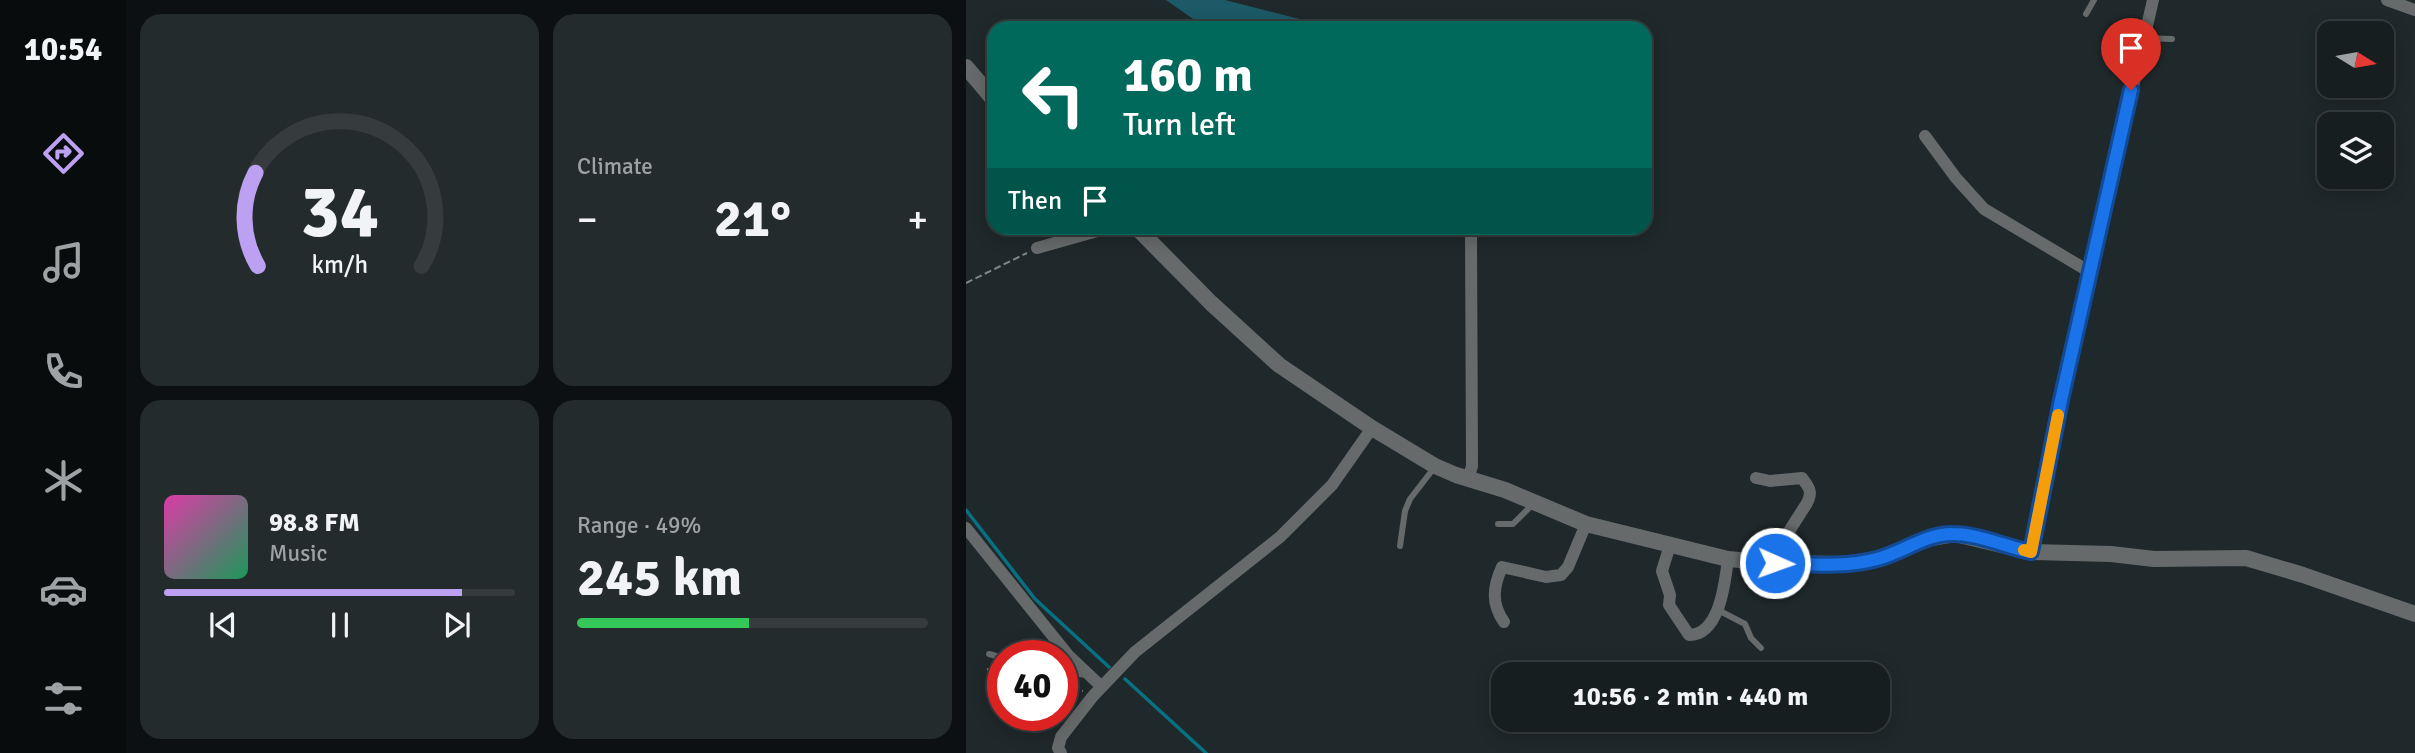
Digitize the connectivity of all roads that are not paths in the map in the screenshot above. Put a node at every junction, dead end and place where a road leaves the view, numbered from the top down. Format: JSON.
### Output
{"nodes":[{"id":1,"x":2094,"y":0,"type":"edge"},
{"id":2,"x":2152,"y":0,"type":"edge"},
{"id":3,"x":2387,"y":0,"type":"edge"},
{"id":4,"x":2415,"y":10,"type":"edge"},
{"id":5,"x":2085,"y":13,"type":"dead end"},
{"id":6,"x":2144,"y":38,"type":"junction"},
{"id":7,"x":2172,"y":39,"type":"dead end"},
{"id":8,"x":966,"y":67,"type":"edge"},
{"id":9,"x":987,"y":92,"type":"edge"},
{"id":10,"x":1925,"y":136,"type":"dead end"},
{"id":11,"x":1083,"y":235,"type":"edge"},
{"id":12,"x":1144,"y":235,"type":"edge"},
{"id":13,"x":1471,"y":235,"type":"edge"},
{"id":14,"x":1037,"y":248,"type":"road end"},
{"id":15,"x":2090,"y":272,"type":"junction"},
{"id":16,"x":1372,"y":428,"type":"junction"},
{"id":17,"x":1435,"y":466,"type":"junction"},
{"id":18,"x":1756,"y":478,"type":"dead end"},
{"id":19,"x":1468,"y":479,"type":"junction"},
{"id":20,"x":1535,"y":502,"type":"junction"},
{"id":21,"x":1498,"y":524,"type":"dead end"},
{"id":22,"x":1586,"y":524,"type":"junction"},
{"id":23,"x":966,"y":528,"type":"edge"},
{"id":24,"x":1400,"y":545,"type":"dead end"},
{"id":25,"x":1670,"y":545,"type":"junction"},
{"id":26,"x":2031,"y":552,"type":"junction"},
{"id":27,"x":1728,"y":559,"type":"junction"},
{"id":28,"x":1775,"y":563,"type":"junction"},
{"id":29,"x":1718,"y":610,"type":"junction"},
{"id":30,"x":2415,"y":614,"type":"edge"},
{"id":31,"x":1504,"y":622,"type":"dead end"},
{"id":32,"x":1761,"y":648,"type":"dead end"},
{"id":33,"x":1078,"y":674,"type":"edge"},
{"id":34,"x":1089,"y":675,"type":"junction"},
{"id":35,"x":1097,"y":692,"type":"junction"},
{"id":36,"x":1060,"y":753,"type":"edge"}],
"edges":[{"from":1,"to":5,"type":"lane"},
{"from":2,"to":6,"type":"street"},
{"from":3,"to":4,"type":"street"},
{"from":6,"to":7,"type":"lane"},
{"from":6,"to":15,"type":"street"},
{"from":8,"to":9,"type":"street"},
{"from":10,"to":15,"type":"street"},
{"from":11,"to":14,"type":"street"},
{"from":12,"to":16,"type":"street"},
{"from":13,"to":19,"type":"street"},
{"from":15,"to":26,"type":"street"},
{"from":16,"to":17,"type":"street"},
{"from":16,"to":35,"type":"street"},
{"from":17,"to":19,"type":"street"},
{"from":17,"to":24,"type":"lane"},
{"from":18,"to":28,"type":"street"},
{"from":19,"to":20,"type":"street"},
{"from":20,"to":21,"type":"lane"},
{"from":20,"to":22,"type":"street"},
{"from":22,"to":25,"type":"street"},
{"from":22,"to":31,"type":"street"},
{"from":23,"to":34,"type":"street"},
{"from":25,"to":27,"type":"street"},
{"from":25,"to":29,"type":"street"},
{"from":26,"to":28,"type":"street"},
{"from":26,"to":30,"type":"street"},
{"from":27,"to":28,"type":"street"},
{"from":27,"to":29,"type":"street"},
{"from":29,"to":32,"type":"lane"},
{"from":33,"to":34,"type":"lane"},
{"from":34,"to":35,"type":"street"},
{"from":35,"to":36,"type":"street"}]}
